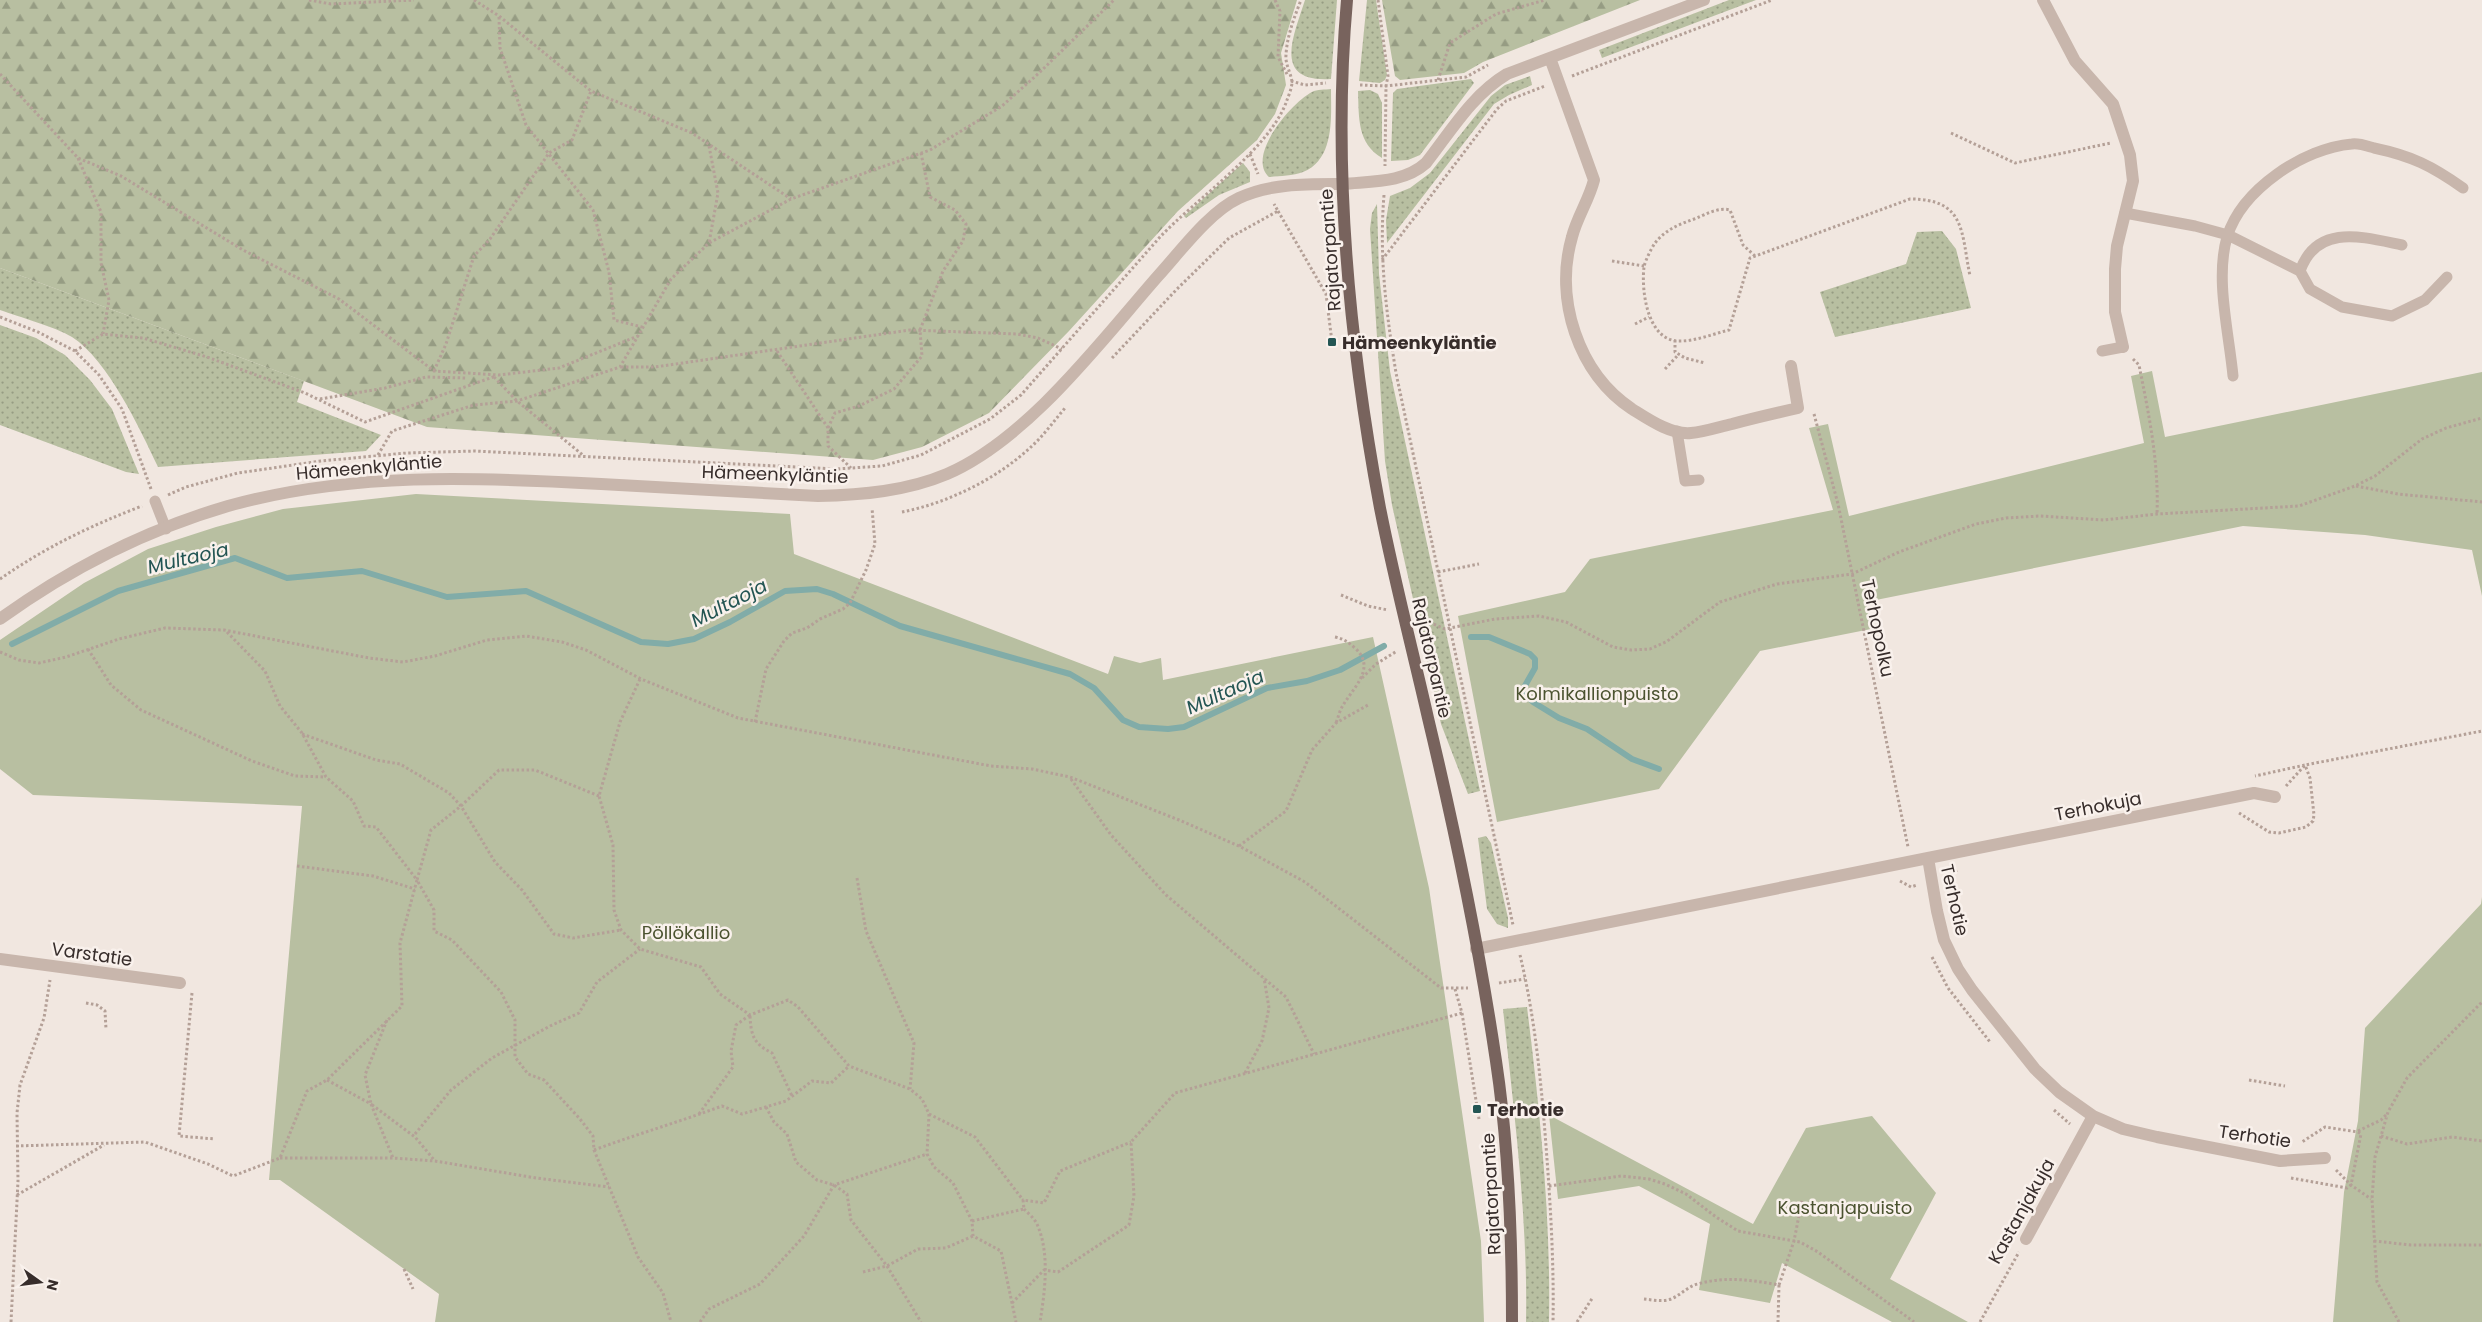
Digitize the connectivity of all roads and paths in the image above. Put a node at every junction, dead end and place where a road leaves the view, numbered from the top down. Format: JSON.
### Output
{"nodes":[{"id":1,"x":309,"y":0,"type":"edge"},
{"id":2,"x":414,"y":0,"type":"edge"},
{"id":3,"x":474,"y":0,"type":"edge"},
{"id":4,"x":1114,"y":0,"type":"edge"},
{"id":5,"x":1275,"y":0,"type":"edge"},
{"id":6,"x":1301,"y":0,"type":"edge"},
{"id":7,"x":1347,"y":0,"type":"edge"},
{"id":8,"x":1378,"y":0,"type":"edge"},
{"id":9,"x":1545,"y":0,"type":"edge"},
{"id":10,"x":1704,"y":0,"type":"edge"},
{"id":11,"x":2043,"y":0,"type":"edge"},
{"id":12,"x":499,"y":16,"type":"junction"},
{"id":13,"x":1550,"y":58,"type":"junction"},
{"id":14,"x":0,"y":74,"type":"edge"},
{"id":15,"x":1292,"y":83,"type":"junction"},
{"id":16,"x":1328,"y":83,"type":"dead end"},
{"id":17,"x":1360,"y":85,"type":"dead end"},
{"id":18,"x":1386,"y":86,"type":"junction"},
{"id":19,"x":1545,"y":86,"type":"dead end"},
{"id":20,"x":591,"y":91,"type":"junction"},
{"id":21,"x":1549,"y":94,"type":"dead end"},
{"id":22,"x":1951,"y":133,"type":"dead end"},
{"id":23,"x":2126,"y":139,"type":"junction"},
{"id":24,"x":709,"y":145,"type":"junction"},
{"id":25,"x":549,"y":153,"type":"junction"},
{"id":26,"x":921,"y":153,"type":"junction"},
{"id":27,"x":78,"y":158,"type":"junction"},
{"id":28,"x":1343,"y":184,"type":"junction"},
{"id":29,"x":2463,"y":188,"type":"dead end"},
{"id":30,"x":791,"y":199,"type":"junction"},
{"id":31,"x":1278,"y":211,"type":"dead end"},
{"id":32,"x":2125,"y":213,"type":"junction"},
{"id":33,"x":2228,"y":235,"type":"junction"},
{"id":34,"x":709,"y":243,"type":"junction"},
{"id":35,"x":2402,"y":245,"type":"dead end"},
{"id":36,"x":1755,"y":256,"type":"junction"},
{"id":37,"x":1382,"y":261,"type":"dead end"},
{"id":38,"x":1612,"y":261,"type":"dead end"},
{"id":39,"x":1644,"y":266,"type":"junction"},
{"id":40,"x":2300,"y":272,"type":"junction"},
{"id":41,"x":1970,"y":276,"type":"dead end"},
{"id":42,"x":2448,"y":277,"type":"dead end"},
{"id":43,"x":1650,"y":317,"type":"junction"},
{"id":44,"x":0,"y":318,"type":"edge"},
{"id":45,"x":1635,"y":324,"type":"dead end"},
{"id":46,"x":642,"y":327,"type":"junction"},
{"id":47,"x":920,"y":330,"type":"junction"},
{"id":48,"x":104,"y":334,"type":"junction"},
{"id":49,"x":639,"y":335,"type":"junction"},
{"id":50,"x":1675,"y":340,"type":"junction"},
{"id":51,"x":1332,"y":342,"type":"dead end"},
{"id":52,"x":2123,"y":347,"type":"junction"},
{"id":53,"x":1062,"y":349,"type":"junction"},
{"id":54,"x":74,"y":351,"type":"junction"},
{"id":55,"x":777,"y":351,"type":"junction"},
{"id":56,"x":2102,"y":351,"type":"dead end"},
{"id":57,"x":1678,"y":354,"type":"junction"},
{"id":58,"x":1705,"y":363,"type":"dead end"},
{"id":59,"x":1791,"y":366,"type":"dead end"},
{"id":60,"x":620,"y":367,"type":"junction"},
{"id":61,"x":1665,"y":370,"type":"dead end"},
{"id":62,"x":434,"y":371,"type":"junction"},
{"id":63,"x":499,"y":375,"type":"junction"},
{"id":64,"x":2233,"y":376,"type":"dead end"},
{"id":65,"x":494,"y":377,"type":"junction"},
{"id":66,"x":467,"y":378,"type":"dead end"},
{"id":67,"x":319,"y":399,"type":"junction"},
{"id":68,"x":518,"y":401,"type":"junction"},
{"id":69,"x":1798,"y":408,"type":"junction"},
{"id":70,"x":2482,"y":418,"type":"edge"},
{"id":71,"x":828,"y":428,"type":"junction"},
{"id":72,"x":1677,"y":431,"type":"junction"},
{"id":73,"x":377,"y":455,"type":"junction"},
{"id":74,"x":585,"y":456,"type":"junction"},
{"id":75,"x":851,"y":468,"type":"junction"},
{"id":76,"x":1699,"y":480,"type":"dead end"},
{"id":77,"x":2355,"y":486,"type":"junction"},
{"id":78,"x":871,"y":493,"type":"junction"},
{"id":79,"x":155,"y":501,"type":"junction"},
{"id":80,"x":2482,"y":502,"type":"edge"},
{"id":81,"x":2157,"y":514,"type":"junction"},
{"id":82,"x":166,"y":528,"type":"junction"},
{"id":83,"x":1479,"y":564,"type":"dead end"},
{"id":84,"x":1438,"y":572,"type":"junction"},
{"id":85,"x":1852,"y":574,"type":"junction"},
{"id":86,"x":0,"y":579,"type":"edge"},
{"id":87,"x":0,"y":619,"type":"edge"},
{"id":88,"x":1451,"y":628,"type":"junction"},
{"id":89,"x":224,"y":630,"type":"junction"},
{"id":90,"x":1335,"y":637,"type":"dead end"},
{"id":91,"x":1410,"y":641,"type":"junction"},
{"id":92,"x":88,"y":649,"type":"junction"},
{"id":93,"x":0,"y":652,"type":"edge"},
{"id":94,"x":1362,"y":678,"type":"junction"},
{"id":95,"x":640,"y":679,"type":"junction"},
{"id":96,"x":1368,"y":705,"type":"dead end"},
{"id":97,"x":755,"y":722,"type":"junction"},
{"id":98,"x":1336,"y":723,"type":"junction"},
{"id":99,"x":2482,"y":731,"type":"edge"},
{"id":100,"x":302,"y":733,"type":"junction"},
{"id":101,"x":326,"y":777,"type":"junction"},
{"id":102,"x":1070,"y":777,"type":"junction"},
{"id":103,"x":599,"y":796,"type":"junction"},
{"id":104,"x":2275,"y":797,"type":"joint"},
{"id":105,"x":461,"y":806,"type":"junction"},
{"id":106,"x":1239,"y":846,"type":"junction"},
{"id":107,"x":1928,"y":858,"type":"junction"},
{"id":108,"x":1902,"y":863,"type":"junction"},
{"id":109,"x":297,"y":866,"type":"dead end"},
{"id":110,"x":857,"y":878,"type":"dead end"},
{"id":111,"x":1949,"y":879,"type":"dead end"},
{"id":112,"x":417,"y":880,"type":"junction"},
{"id":113,"x":1916,"y":886,"type":"dead end"},
{"id":114,"x":1949,"y":886,"type":"dead end"},
{"id":115,"x":415,"y":889,"type":"junction"},
{"id":116,"x":1918,"y":895,"type":"dead end"},
{"id":117,"x":621,"y":930,"type":"junction"},
{"id":118,"x":1516,"y":940,"type":"junction"},
{"id":119,"x":640,"y":949,"type":"junction"},
{"id":120,"x":1476,"y":949,"type":"junction"},
{"id":121,"x":1929,"y":951,"type":"dead end"},
{"id":122,"x":0,"y":959,"type":"edge"},
{"id":123,"x":53,"y":966,"type":"junction"},
{"id":124,"x":1264,"y":978,"type":"junction"},
{"id":125,"x":1526,"y":979,"type":"junction"},
{"id":126,"x":180,"y":983,"type":"dead end"},
{"id":127,"x":1483,"y":985,"type":"junction"},
{"id":128,"x":192,"y":989,"type":"dead end"},
{"id":129,"x":1455,"y":990,"type":"junction"},
{"id":130,"x":2482,"y":1002,"type":"edge"},
{"id":131,"x":86,"y":1003,"type":"dead end"},
{"id":132,"x":1462,"y":1013,"type":"junction"},
{"id":133,"x":750,"y":1016,"type":"junction"},
{"id":134,"x":388,"y":1017,"type":"junction"},
{"id":135,"x":106,"y":1029,"type":"dead end"},
{"id":136,"x":515,"y":1046,"type":"junction"},
{"id":137,"x":1994,"y":1046,"type":"dead end"},
{"id":138,"x":1314,"y":1054,"type":"junction"},
{"id":139,"x":849,"y":1066,"type":"junction"},
{"id":140,"x":1245,"y":1074,"type":"junction"},
{"id":141,"x":327,"y":1080,"type":"junction"},
{"id":142,"x":2249,"y":1080,"type":"dead end"},
{"id":143,"x":2285,"y":1086,"type":"dead end"},
{"id":144,"x":910,"y":1089,"type":"junction"},
{"id":145,"x":792,"y":1096,"type":"junction"},
{"id":146,"x":371,"y":1104,"type":"junction"},
{"id":147,"x":766,"y":1107,"type":"junction"},
{"id":148,"x":2050,"y":1107,"type":"dead end"},
{"id":149,"x":2388,"y":1112,"type":"junction"},
{"id":150,"x":699,"y":1114,"type":"junction"},
{"id":151,"x":929,"y":1114,"type":"junction"},
{"id":152,"x":2093,"y":1116,"type":"junction"},
{"id":153,"x":1479,"y":1119,"type":"dead end"},
{"id":154,"x":2358,"y":1132,"type":"junction"},
{"id":155,"x":415,"y":1134,"type":"dead end"},
{"id":156,"x":2084,"y":1134,"type":"junction"},
{"id":157,"x":2381,"y":1136,"type":"junction"},
{"id":158,"x":215,"y":1139,"type":"dead end"},
{"id":159,"x":2482,"y":1141,"type":"edge"},
{"id":160,"x":1130,"y":1142,"type":"junction"},
{"id":161,"x":104,"y":1144,"type":"junction"},
{"id":162,"x":16,"y":1146,"type":"junction"},
{"id":163,"x":2296,"y":1146,"type":"dead end"},
{"id":164,"x":594,"y":1150,"type":"junction"},
{"id":165,"x":927,"y":1154,"type":"junction"},
{"id":166,"x":280,"y":1158,"type":"junction"},
{"id":167,"x":393,"y":1158,"type":"junction"},
{"id":168,"x":2325,"y":1158,"type":"joint"},
{"id":169,"x":435,"y":1161,"type":"junction"},
{"id":170,"x":2286,"y":1177,"type":"dead end"},
{"id":171,"x":834,"y":1185,"type":"junction"},
{"id":172,"x":2351,"y":1185,"type":"junction"},
{"id":173,"x":1549,"y":1186,"type":"junction"},
{"id":174,"x":609,"y":1187,"type":"junction"},
{"id":175,"x":17,"y":1195,"type":"junction"},
{"id":176,"x":2372,"y":1199,"type":"junction"},
{"id":177,"x":1023,"y":1200,"type":"junction"},
{"id":178,"x":1802,"y":1200,"type":"dead end"},
{"id":179,"x":1024,"y":1209,"type":"junction"},
{"id":180,"x":972,"y":1221,"type":"junction"},
{"id":181,"x":973,"y":1236,"type":"junction"},
{"id":182,"x":2026,"y":1239,"type":"joint"},
{"id":183,"x":1794,"y":1241,"type":"junction"},
{"id":184,"x":2374,"y":1241,"type":"junction"},
{"id":185,"x":2482,"y":1245,"type":"edge"},
{"id":186,"x":887,"y":1266,"type":"junction"},
{"id":187,"x":404,"y":1269,"type":"dead end"},
{"id":188,"x":1044,"y":1270,"type":"junction"},
{"id":189,"x":863,"y":1272,"type":"dead end"},
{"id":190,"x":1778,"y":1285,"type":"junction"},
{"id":191,"x":413,"y":1289,"type":"dead end"},
{"id":192,"x":1593,"y":1297,"type":"dead end"},
{"id":193,"x":1644,"y":1299,"type":"dead end"},
{"id":194,"x":1012,"y":1303,"type":"junction"},
{"id":195,"x":11,"y":1322,"type":"edge"},
{"id":196,"x":671,"y":1322,"type":"edge"},
{"id":197,"x":700,"y":1322,"type":"edge"},
{"id":198,"x":921,"y":1322,"type":"edge"},
{"id":199,"x":1016,"y":1322,"type":"edge"},
{"id":200,"x":1040,"y":1322,"type":"edge"},
{"id":201,"x":1512,"y":1322,"type":"edge"},
{"id":202,"x":1552,"y":1322,"type":"edge"},
{"id":203,"x":1577,"y":1322,"type":"edge"},
{"id":204,"x":1778,"y":1322,"type":"edge"},
{"id":205,"x":1914,"y":1322,"type":"edge"},
{"id":206,"x":1980,"y":1322,"type":"edge"},
{"id":207,"x":2400,"y":1322,"type":"edge"}],
"edges":[{"from":1,"to":2,"type":"path"},
{"from":3,"to":12,"type":"path"},
{"from":4,"to":26,"type":"path"},
{"from":5,"to":15,"type":"path"},
{"from":6,"to":15,"type":"path"},
{"from":7,"to":28,"type":"main road","name":"Rajatorpantie"},
{"from":8,"to":18,"type":"path"},
{"from":9,"to":18,"type":"path"},
{"from":10,"to":13,"type":"street","name":"Hämeenkyläntie"},
{"from":11,"to":23,"type":"street"},
{"from":12,"to":20,"type":"path"},
{"from":12,"to":25,"type":"path"},
{"from":13,"to":28,"type":"street","name":"Hämeenkyläntie"},
{"from":13,"to":72,"type":"street"},
{"from":14,"to":27,"type":"path"},
{"from":15,"to":16,"type":"path"},
{"from":15,"to":53,"type":"path"},
{"from":17,"to":18,"type":"path"},
{"from":19,"to":21,"type":"path"},
{"from":20,"to":24,"type":"path"},
{"from":20,"to":25,"type":"path"},
{"from":22,"to":23,"type":"path"},
{"from":23,"to":32,"type":"street"},
{"from":24,"to":30,"type":"path"},
{"from":24,"to":34,"type":"path"},
{"from":25,"to":46,"type":"path"},
{"from":25,"to":62,"type":"path"},
{"from":26,"to":30,"type":"path"},
{"from":26,"to":47,"type":"path"},
{"from":27,"to":48,"type":"path"},
{"from":27,"to":62,"type":"path"},
{"from":28,"to":78,"type":"street","name":"Hämeenkyläntie"},
{"from":28,"to":91,"type":"main road","name":"Rajatorpantie"},
{"from":29,"to":33,"type":"lane"},
{"from":30,"to":34,"type":"path"},
{"from":31,"to":51,"type":"path"},
{"from":32,"to":33,"type":"lane"},
{"from":32,"to":52,"type":"street"},
{"from":33,"to":40,"type":"lane"},
{"from":33,"to":64,"type":"lane"},
{"from":34,"to":46,"type":"path"},
{"from":35,"to":40,"type":"lane"},
{"from":36,"to":39,"type":"path"},
{"from":36,"to":41,"type":"path"},
{"from":36,"to":50,"type":"path"},
{"from":37,"to":84,"type":"path"},
{"from":38,"to":39,"type":"path"},
{"from":39,"to":43,"type":"path"},
{"from":40,"to":42,"type":"lane"},
{"from":43,"to":45,"type":"path"},
{"from":43,"to":50,"type":"path"},
{"from":44,"to":54,"type":"path"},
{"from":46,"to":49,"type":"path"},
{"from":47,"to":53,"type":"path"},
{"from":47,"to":55,"type":"path"},
{"from":47,"to":71,"type":"path"},
{"from":48,"to":54,"type":"path"},
{"from":48,"to":67,"type":"path"},
{"from":49,"to":60,"type":"path"},
{"from":49,"to":63,"type":"path"},
{"from":50,"to":57,"type":"path"},
{"from":52,"to":56,"type":"lane"},
{"from":52,"to":81,"type":"path"},
{"from":53,"to":75,"type":"path"},
{"from":54,"to":79,"type":"path"},
{"from":55,"to":60,"type":"path"},
{"from":55,"to":71,"type":"path"},
{"from":57,"to":58,"type":"path"},
{"from":57,"to":61,"type":"path"},
{"from":59,"to":69,"type":"street"},
{"from":60,"to":68,"type":"path"},
{"from":62,"to":63,"type":"path"},
{"from":63,"to":65,"type":"path"},
{"from":65,"to":67,"type":"path"},
{"from":65,"to":68,"type":"path"},
{"from":66,"to":67,"type":"path"},
{"from":68,"to":73,"type":"path"},
{"from":68,"to":74,"type":"path"},
{"from":69,"to":72,"type":"street"},
{"from":69,"to":85,"type":"path","name":"Terhopolku"},
{"from":70,"to":77,"type":"path"},
{"from":71,"to":75,"type":"path"},
{"from":72,"to":76,"type":"lane"},
{"from":73,"to":74,"type":"path"},
{"from":73,"to":79,"type":"path"},
{"from":74,"to":75,"type":"path"},
{"from":77,"to":80,"type":"path"},
{"from":77,"to":81,"type":"path"},
{"from":78,"to":82,"type":"street","name":"Hämeenkyläntie"},
{"from":78,"to":97,"type":"path"},
{"from":79,"to":82,"type":"lane"},
{"from":79,"to":86,"type":"path"},
{"from":81,"to":85,"type":"path"},
{"from":82,"to":87,"type":"street","name":"Hämeenkyläntie"},
{"from":83,"to":84,"type":"path"},
{"from":84,"to":88,"type":"path"},
{"from":85,"to":88,"type":"path"},
{"from":85,"to":108,"type":"path","name":"Terhopolku"},
{"from":88,"to":118,"type":"path"},
{"from":89,"to":92,"type":"path"},
{"from":89,"to":95,"type":"path"},
{"from":89,"to":100,"type":"path"},
{"from":90,"to":94,"type":"path"},
{"from":91,"to":94,"type":"path"},
{"from":91,"to":120,"type":"main road","name":"Rajatorpantie"},
{"from":92,"to":93,"type":"path"},
{"from":92,"to":101,"type":"path"},
{"from":94,"to":98,"type":"path"},
{"from":95,"to":97,"type":"path"},
{"from":95,"to":103,"type":"path"},
{"from":96,"to":98,"type":"path"},
{"from":97,"to":102,"type":"path"},
{"from":98,"to":106,"type":"path"},
{"from":99,"to":104,"type":"path"},
{"from":100,"to":101,"type":"path"},
{"from":100,"to":105,"type":"path"},
{"from":101,"to":112,"type":"path"},
{"from":102,"to":106,"type":"path"},
{"from":102,"to":124,"type":"path"},
{"from":103,"to":105,"type":"path"},
{"from":103,"to":117,"type":"path"},
{"from":104,"to":107,"type":"street","name":"Terhokuja"},
{"from":105,"to":112,"type":"path"},
{"from":105,"to":117,"type":"path"},
{"from":106,"to":129,"type":"path"},
{"from":107,"to":108,"type":"street","name":"Terhotie"},
{"from":107,"to":152,"type":"street","name":"Terhotie"},
{"from":108,"to":118,"type":"street","name":"Terhotie"},
{"from":109,"to":115,"type":"path"},
{"from":110,"to":144,"type":"path"},
{"from":111,"to":114,"type":"path"},
{"from":112,"to":115,"type":"path"},
{"from":112,"to":136,"type":"path"},
{"from":113,"to":116,"type":"path"},
{"from":115,"to":134,"type":"path"},
{"from":117,"to":119,"type":"path"},
{"from":118,"to":120,"type":"street","name":"Terhotie"},
{"from":118,"to":125,"type":"path"},
{"from":119,"to":133,"type":"path"},
{"from":119,"to":136,"type":"path"},
{"from":120,"to":127,"type":"main road","name":"Rajatorpantie"},
{"from":121,"to":137,"type":"path"},
{"from":122,"to":123,"type":"street","name":"Varstatie"},
{"from":123,"to":126,"type":"street","name":"Varstatie"},
{"from":123,"to":162,"type":"path"},
{"from":124,"to":138,"type":"path"},
{"from":124,"to":140,"type":"path"},
{"from":125,"to":127,"type":"path"},
{"from":125,"to":173,"type":"path"},
{"from":127,"to":129,"type":"path"},
{"from":127,"to":201,"type":"main road","name":"Rajatorpantie"},
{"from":128,"to":158,"type":"path"},
{"from":129,"to":132,"type":"path"},
{"from":130,"to":149,"type":"path"},
{"from":131,"to":135,"type":"path"},
{"from":132,"to":138,"type":"path"},
{"from":132,"to":153,"type":"path"},
{"from":133,"to":139,"type":"path"},
{"from":133,"to":145,"type":"path"},
{"from":133,"to":150,"type":"path"},
{"from":134,"to":141,"type":"path"},
{"from":134,"to":146,"type":"path"},
{"from":136,"to":155,"type":"path"},
{"from":136,"to":164,"type":"path"},
{"from":138,"to":140,"type":"path"},
{"from":139,"to":144,"type":"path"},
{"from":139,"to":145,"type":"path"},
{"from":140,"to":160,"type":"path"},
{"from":141,"to":146,"type":"path"},
{"from":141,"to":166,"type":"path"},
{"from":142,"to":143,"type":"path"},
{"from":144,"to":151,"type":"path"},
{"from":145,"to":147,"type":"path"},
{"from":146,"to":167,"type":"path"},
{"from":146,"to":169,"type":"path"},
{"from":147,"to":150,"type":"path"},
{"from":147,"to":171,"type":"path"},
{"from":148,"to":156,"type":"path"},
{"from":149,"to":154,"type":"path"},
{"from":149,"to":157,"type":"path"},
{"from":150,"to":164,"type":"path"},
{"from":151,"to":165,"type":"path"},
{"from":151,"to":177,"type":"path"},
{"from":152,"to":156,"type":"street","name":"Kastanjakuja"},
{"from":152,"to":168,"type":"street","name":"Terhotie"},
{"from":154,"to":163,"type":"path"},
{"from":154,"to":172,"type":"path"},
{"from":156,"to":182,"type":"street","name":"Kastanjakuja"},
{"from":157,"to":159,"type":"path"},
{"from":157,"to":176,"type":"path"},
{"from":160,"to":177,"type":"path"},
{"from":160,"to":188,"type":"path"},
{"from":161,"to":162,"type":"path"},
{"from":161,"to":166,"type":"path"},
{"from":161,"to":175,"type":"path"},
{"from":162,"to":175,"type":"path"},
{"from":164,"to":174,"type":"path"},
{"from":165,"to":171,"type":"path"},
{"from":165,"to":180,"type":"path"},
{"from":166,"to":167,"type":"path"},
{"from":167,"to":169,"type":"path"},
{"from":168,"to":172,"type":"path"},
{"from":169,"to":174,"type":"path"},
{"from":170,"to":172,"type":"path"},
{"from":171,"to":186,"type":"path"},
{"from":171,"to":197,"type":"path"},
{"from":172,"to":176,"type":"path"},
{"from":173,"to":183,"type":"path"},
{"from":173,"to":202,"type":"path"},
{"from":174,"to":196,"type":"path"},
{"from":175,"to":195,"type":"path"},
{"from":176,"to":184,"type":"path"},
{"from":177,"to":179,"type":"path"},
{"from":178,"to":183,"type":"path"},
{"from":179,"to":180,"type":"path"},
{"from":179,"to":188,"type":"path"},
{"from":180,"to":181,"type":"path"},
{"from":181,"to":186,"type":"path"},
{"from":181,"to":194,"type":"path"},
{"from":182,"to":206,"type":"path","name":"Kastanjakuja"},
{"from":183,"to":190,"type":"path"},
{"from":183,"to":205,"type":"path"},
{"from":184,"to":185,"type":"path"},
{"from":184,"to":207,"type":"path"},
{"from":186,"to":189,"type":"path"},
{"from":186,"to":198,"type":"path"},
{"from":187,"to":191,"type":"path"},
{"from":188,"to":194,"type":"path"},
{"from":188,"to":200,"type":"path"},
{"from":190,"to":193,"type":"path"},
{"from":190,"to":204,"type":"path"},
{"from":192,"to":203,"type":"path"},
{"from":194,"to":199,"type":"path"}]}
